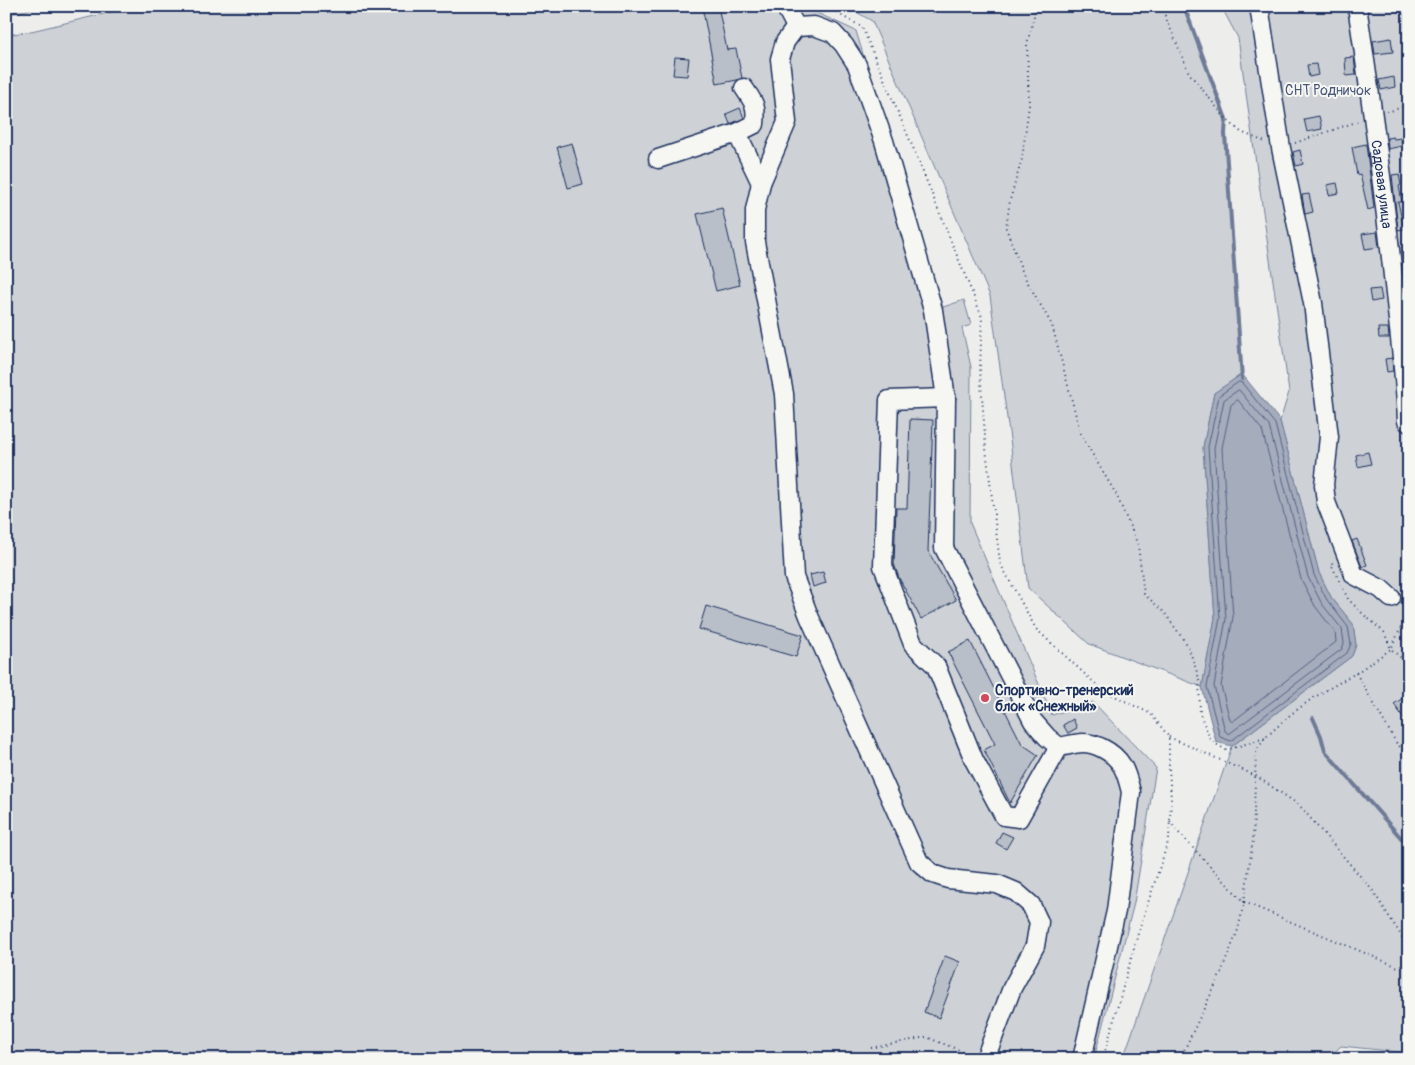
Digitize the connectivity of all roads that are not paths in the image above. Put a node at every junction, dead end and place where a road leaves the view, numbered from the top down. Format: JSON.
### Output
{"nodes":[{"id":1,"x":785,"y":6,"type":"edge"},
{"id":2,"x":1259,"y":6,"type":"edge"},
{"id":3,"x":1357,"y":6,"type":"edge"},
{"id":4,"x":796,"y":27,"type":"junction"},
{"id":5,"x":744,"y":88,"type":"dead end"},
{"id":6,"x":737,"y":133,"type":"junction"},
{"id":7,"x":658,"y":159,"type":"dead end"},
{"id":8,"x":761,"y":183,"type":"junction"},
{"id":9,"x":946,"y":398,"type":"junction"},
{"id":10,"x":1409,"y":423,"type":"edge"},
{"id":11,"x":1391,"y":598,"type":"dead end"},
{"id":12,"x":1059,"y":748,"type":"junction"},
{"id":13,"x":979,"y":1057,"type":"edge"},
{"id":14,"x":1082,"y":1059,"type":"edge"}],
"edges":[{"from":1,"to":4,"type":"street"},
{"from":2,"to":11,"type":"street"},
{"from":3,"to":10,"type":"street","name":"Садовая улица"},
{"from":4,"to":8,"type":"street"},
{"from":4,"to":9,"type":"street"},
{"from":5,"to":6,"type":"street"},
{"from":6,"to":7,"type":"street"},
{"from":6,"to":8,"type":"street"},
{"from":8,"to":13,"type":"street"},
{"from":9,"to":12,"type":"street"},
{"from":9,"to":12,"type":"street"},
{"from":12,"to":14,"type":"street"}]}
